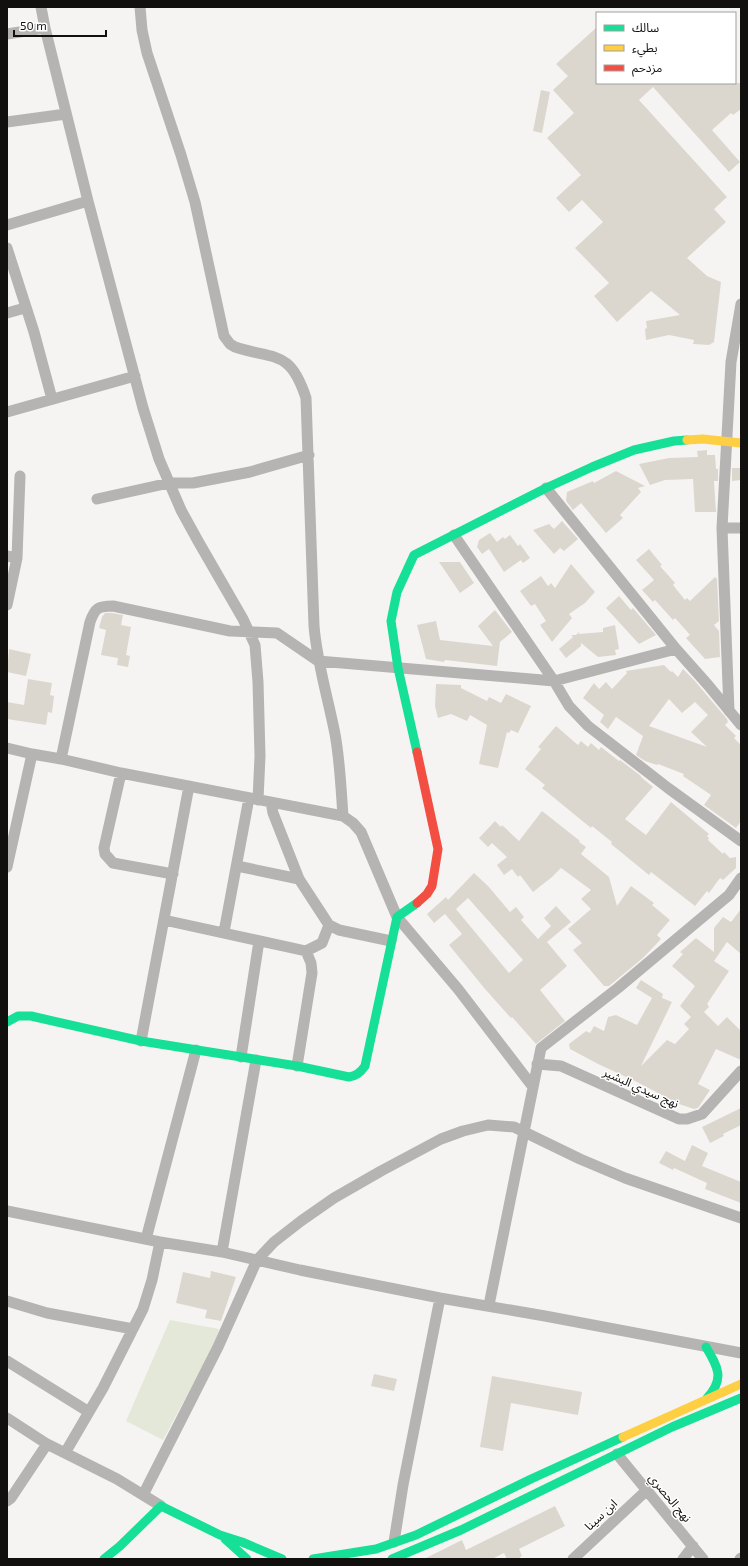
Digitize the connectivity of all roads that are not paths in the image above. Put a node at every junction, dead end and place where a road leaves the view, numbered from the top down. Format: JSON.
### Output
{"nodes":[{"id":1,"x":41,"y":7,"type":"edge"},
{"id":2,"x":140,"y":7,"type":"edge"},
{"id":3,"x":45,"y":28,"type":"junction"},
{"id":4,"x":7,"y":34,"type":"edge"},
{"id":5,"x":66,"y":114,"type":"junction"},
{"id":6,"x":7,"y":122,"type":"edge"},
{"id":7,"x":88,"y":201,"type":"junction"},
{"id":8,"x":7,"y":225,"type":"edge"},
{"id":9,"x":7,"y":248,"type":"edge"},
{"id":10,"x":741,"y":304,"type":"edge"},
{"id":11,"x":26,"y":308,"type":"junction"},
{"id":12,"x":7,"y":313,"type":"edge"},
{"id":13,"x":736,"y":362,"type":"edge"},
{"id":14,"x":135,"y":376,"type":"junction"},
{"id":15,"x":52,"y":399,"type":"junction"},
{"id":16,"x":7,"y":412,"type":"edge"},
{"id":17,"x":726,"y":442,"type":"junction"},
{"id":18,"x":741,"y":443,"type":"edge"},
{"id":19,"x":308,"y":455,"type":"junction"},
{"id":20,"x":20,"y":476,"type":"dead end"},
{"id":21,"x":169,"y":483,"type":"junction"},
{"id":22,"x":546,"y":488,"type":"junction"},
{"id":23,"x":97,"y":499,"type":"dead end"},
{"id":24,"x":722,"y":528,"type":"junction"},
{"id":25,"x":741,"y":528,"type":"edge"},
{"id":26,"x":454,"y":534,"type":"junction"},
{"id":27,"x":12,"y":557,"type":"edge"},
{"id":28,"x":7,"y":605,"type":"edge"},
{"id":29,"x":249,"y":632,"type":"junction"},
{"id":30,"x":676,"y":649,"type":"junction"},
{"id":31,"x":318,"y":661,"type":"junction"},
{"id":32,"x":398,"y":668,"type":"junction"},
{"id":33,"x":554,"y":681,"type":"junction"},
{"id":34,"x":729,"y":711,"type":"junction"},
{"id":35,"x":741,"y":726,"type":"edge"},
{"id":36,"x":7,"y":748,"type":"edge"},
{"id":37,"x":32,"y":754,"type":"junction"},
{"id":38,"x":61,"y":759,"type":"junction"},
{"id":39,"x":121,"y":773,"type":"junction"},
{"id":40,"x":189,"y":786,"type":"junction"},
{"id":41,"x":254,"y":799,"type":"junction"},
{"id":42,"x":271,"y":802,"type":"junction"},
{"id":43,"x":344,"y":816,"type":"junction"},
{"id":44,"x":741,"y":842,"type":"edge"},
{"id":45,"x":237,"y":866,"type":"junction"},
{"id":46,"x":7,"y":867,"type":"edge"},
{"id":47,"x":173,"y":874,"type":"junction"},
{"id":48,"x":741,"y":878,"type":"edge"},
{"id":49,"x":299,"y":879,"type":"junction"},
{"id":50,"x":397,"y":917,"type":"junction"},
{"id":51,"x":164,"y":920,"type":"junction"},
{"id":52,"x":329,"y":925,"type":"junction"},
{"id":53,"x":224,"y":932,"type":"junction"},
{"id":54,"x":259,"y":941,"type":"junction"},
{"id":55,"x":391,"y":941,"type":"junction"},
{"id":56,"x":306,"y":952,"type":"junction"},
{"id":57,"x":7,"y":1022,"type":"edge"},
{"id":58,"x":141,"y":1041,"type":"junction"},
{"id":59,"x":196,"y":1050,"type":"junction"},
{"id":60,"x":240,"y":1057,"type":"junction"},
{"id":61,"x":256,"y":1060,"type":"junction"},
{"id":62,"x":537,"y":1064,"type":"junction"},
{"id":63,"x":297,"y":1066,"type":"junction"},
{"id":64,"x":741,"y":1071,"type":"edge"},
{"id":65,"x":533,"y":1087,"type":"junction"},
{"id":66,"x":524,"y":1132,"type":"junction"},
{"id":67,"x":7,"y":1211,"type":"edge"},
{"id":68,"x":741,"y":1218,"type":"edge"},
{"id":69,"x":146,"y":1239,"type":"junction"},
{"id":70,"x":160,"y":1242,"type":"junction"},
{"id":71,"x":222,"y":1252,"type":"junction"},
{"id":72,"x":257,"y":1260,"type":"junction"},
{"id":73,"x":440,"y":1298,"type":"junction"},
{"id":74,"x":7,"y":1301,"type":"edge"},
{"id":75,"x":489,"y":1306,"type":"junction"},
{"id":76,"x":133,"y":1329,"type":"junction"},
{"id":77,"x":706,"y":1348,"type":"junction"},
{"id":78,"x":741,"y":1353,"type":"edge"},
{"id":79,"x":7,"y":1361,"type":"edge"},
{"id":80,"x":741,"y":1384,"type":"edge"},
{"id":81,"x":741,"y":1398,"type":"edge"},
{"id":82,"x":706,"y":1399,"type":"junction"},
{"id":83,"x":89,"y":1412,"type":"junction"},
{"id":84,"x":7,"y":1418,"type":"edge"},
{"id":85,"x":47,"y":1444,"type":"junction"},
{"id":86,"x":65,"y":1453,"type":"junction"},
{"id":87,"x":617,"y":1454,"type":"junction"},
{"id":88,"x":646,"y":1490,"type":"junction"},
{"id":89,"x":143,"y":1495,"type":"junction"},
{"id":90,"x":9,"y":1499,"type":"edge"},
{"id":91,"x":161,"y":1506,"type":"junction"},
{"id":92,"x":7,"y":1509,"type":"edge"},
{"id":93,"x":220,"y":1535,"type":"junction"},
{"id":94,"x":394,"y":1542,"type":"junction"},
{"id":95,"x":693,"y":1546,"type":"junction"},
{"id":96,"x":104,"y":1559,"type":"edge"},
{"id":97,"x":247,"y":1559,"type":"edge"},
{"id":98,"x":282,"y":1559,"type":"edge"},
{"id":99,"x":313,"y":1559,"type":"edge"},
{"id":100,"x":392,"y":1559,"type":"edge"},
{"id":101,"x":573,"y":1559,"type":"edge"},
{"id":102,"x":683,"y":1559,"type":"edge"},
{"id":103,"x":703,"y":1559,"type":"edge"}],
"edges":[{"from":1,"to":3,"type":"street"},
{"from":2,"to":19,"type":"street"},
{"from":3,"to":4,"type":"street"},
{"from":3,"to":5,"type":"street"},
{"from":5,"to":6,"type":"street"},
{"from":5,"to":7,"type":"street"},
{"from":7,"to":8,"type":"street"},
{"from":7,"to":14,"type":"street"},
{"from":9,"to":11,"type":"street"},
{"from":10,"to":13,"type":"street"},
{"from":11,"to":12,"type":"street"},
{"from":11,"to":15,"type":"street"},
{"from":13,"to":17,"type":"street"},
{"from":14,"to":15,"type":"street"},
{"from":14,"to":21,"type":"street"},
{"from":15,"to":16,"type":"street"},
{"from":17,"to":18,"type":"street"},
{"from":17,"to":22,"type":"street"},
{"from":17,"to":24,"type":"street"},
{"from":19,"to":21,"type":"street"},
{"from":19,"to":31,"type":"street"},
{"from":20,"to":27,"type":"street"},
{"from":21,"to":23,"type":"street"},
{"from":21,"to":29,"type":"street"},
{"from":22,"to":26,"type":"street"},
{"from":22,"to":30,"type":"street"},
{"from":24,"to":25,"type":"street"},
{"from":24,"to":34,"type":"street"},
{"from":26,"to":32,"type":"street"},
{"from":26,"to":33,"type":"street"},
{"from":27,"to":28,"type":"street"},
{"from":29,"to":31,"type":"street"},
{"from":29,"to":38,"type":"street"},
{"from":29,"to":41,"type":"street"},
{"from":30,"to":33,"type":"street"},
{"from":30,"to":34,"type":"street"},
{"from":31,"to":32,"type":"street"},
{"from":31,"to":43,"type":"street"},
{"from":32,"to":33,"type":"street"},
{"from":32,"to":50,"type":"street"},
{"from":33,"to":44,"type":"street"},
{"from":34,"to":35,"type":"street"},
{"from":36,"to":37,"type":"street"},
{"from":37,"to":38,"type":"street"},
{"from":37,"to":46,"type":"street"},
{"from":38,"to":39,"type":"street"},
{"from":39,"to":40,"type":"street"},
{"from":39,"to":47,"type":"street"},
{"from":40,"to":41,"type":"street"},
{"from":40,"to":47,"type":"street"},
{"from":41,"to":42,"type":"street"},
{"from":41,"to":45,"type":"street"},
{"from":42,"to":43,"type":"street"},
{"from":42,"to":49,"type":"street"},
{"from":43,"to":50,"type":"street"},
{"from":45,"to":49,"type":"street"},
{"from":45,"to":53,"type":"street"},
{"from":47,"to":51,"type":"street"},
{"from":48,"to":62,"type":"street"},
{"from":49,"to":52,"type":"street"},
{"from":50,"to":55,"type":"street"},
{"from":50,"to":65,"type":"street"},
{"from":51,"to":53,"type":"street"},
{"from":51,"to":58,"type":"street"},
{"from":52,"to":55,"type":"street"},
{"from":52,"to":56,"type":"street"},
{"from":53,"to":54,"type":"street"},
{"from":54,"to":56,"type":"street"},
{"from":54,"to":60,"type":"street"},
{"from":55,"to":63,"type":"street"},
{"from":56,"to":63,"type":"street"},
{"from":57,"to":58,"type":"street"},
{"from":58,"to":59,"type":"street"},
{"from":59,"to":60,"type":"street"},
{"from":59,"to":69,"type":"street"},
{"from":60,"to":61,"type":"street"},
{"from":61,"to":63,"type":"street"},
{"from":61,"to":71,"type":"street"},
{"from":62,"to":64,"type":"street","name":"نهج سيدي البشير"},
{"from":62,"to":65,"type":"street"},
{"from":65,"to":66,"type":"street"},
{"from":66,"to":68,"type":"street"},
{"from":66,"to":72,"type":"street"},
{"from":66,"to":75,"type":"street"},
{"from":67,"to":69,"type":"street"},
{"from":69,"to":70,"type":"street"},
{"from":70,"to":71,"type":"street"},
{"from":70,"to":76,"type":"street"},
{"from":71,"to":72,"type":"street"},
{"from":72,"to":73,"type":"street"},
{"from":72,"to":89,"type":"street"},
{"from":73,"to":75,"type":"street"},
{"from":73,"to":94,"type":"street"},
{"from":74,"to":76,"type":"street"},
{"from":75,"to":77,"type":"street"},
{"from":76,"to":83,"type":"street"},
{"from":77,"to":78,"type":"street"},
{"from":77,"to":82,"type":"street"},
{"from":79,"to":83,"type":"street"},
{"from":80,"to":82,"type":"street"},
{"from":81,"to":87,"type":"street"},
{"from":82,"to":94,"type":"street"},
{"from":83,"to":86,"type":"street"},
{"from":84,"to":85,"type":"street"},
{"from":85,"to":86,"type":"street"},
{"from":85,"to":90,"type":"street"},
{"from":86,"to":89,"type":"street"},
{"from":87,"to":88,"type":"street","name":"نهج الحصري"},
{"from":87,"to":100,"type":"street"},
{"from":88,"to":95,"type":"street","name":"نهج الحصري"},
{"from":88,"to":101,"type":"street","name":"ابن سينا"},
{"from":89,"to":91,"type":"street"},
{"from":90,"to":92,"type":"street"},
{"from":91,"to":93,"type":"street"},
{"from":91,"to":96,"type":"street"},
{"from":93,"to":97,"type":"street"},
{"from":93,"to":98,"type":"street"},
{"from":94,"to":99,"type":"street"},
{"from":95,"to":102,"type":"street"},
{"from":95,"to":103,"type":"street","name":"نهج الحصري"}]}
